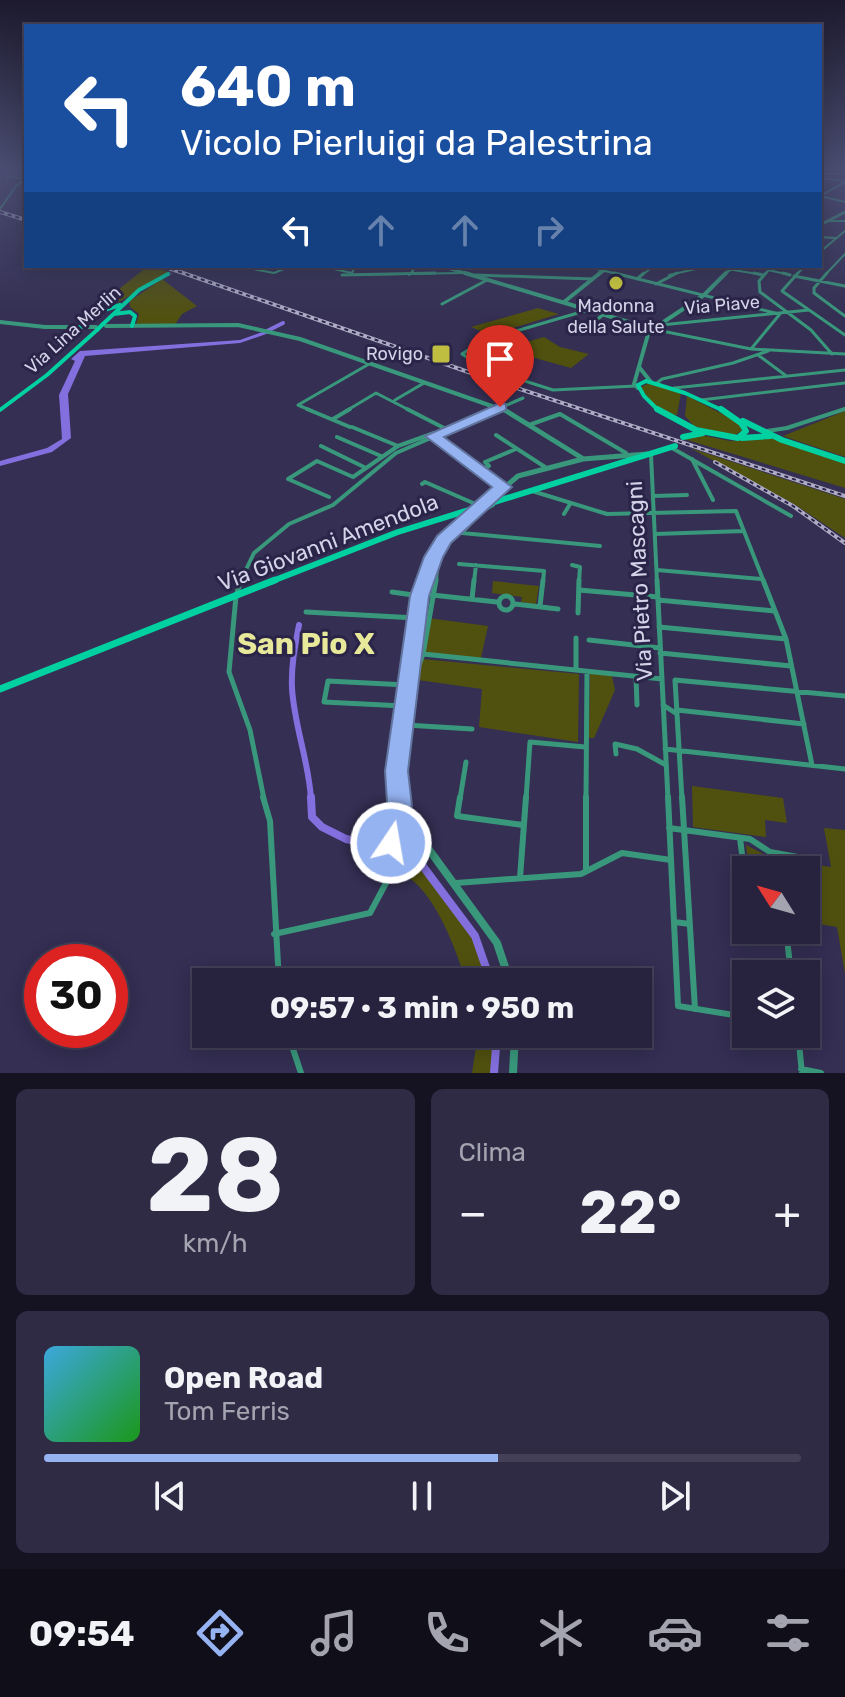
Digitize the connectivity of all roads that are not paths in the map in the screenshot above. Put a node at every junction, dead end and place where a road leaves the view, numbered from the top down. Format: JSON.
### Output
{"nodes":[{"id":1,"x":836,"y":217,"type":"edge"},
{"id":2,"x":845,"y":221,"type":"edge"},
{"id":3,"x":828,"y":222,"type":"junction"},
{"id":4,"x":822,"y":223,"type":"edge"},
{"id":5,"x":845,"y":231,"type":"edge"},
{"id":6,"x":822,"y":237,"type":"edge"},
{"id":7,"x":834,"y":239,"type":"junction"},
{"id":8,"x":822,"y":250,"type":"edge"},
{"id":9,"x":845,"y":254,"type":"edge"},
{"id":10,"x":248,"y":268,"type":"edge"},
{"id":11,"x":286,"y":268,"type":"edge"},
{"id":12,"x":329,"y":268,"type":"edge"},
{"id":13,"x":354,"y":268,"type":"edge"},
{"id":14,"x":415,"y":268,"type":"edge"},
{"id":15,"x":447,"y":268,"type":"edge"},
{"id":16,"x":504,"y":268,"type":"edge"},
{"id":17,"x":651,"y":268,"type":"edge"},
{"id":18,"x":699,"y":268,"type":"edge"},
{"id":19,"x":731,"y":268,"type":"edge"},
{"id":20,"x":770,"y":268,"type":"edge"},
{"id":21,"x":802,"y":268,"type":"edge"},
{"id":22,"x":600,"y":269,"type":"edge"},
{"id":23,"x":768,"y":270,"type":"junction"},
{"id":24,"x":463,"y":273,"type":"junction"},
{"id":25,"x":168,"y":274,"type":"dead end"},
{"id":26,"x":342,"y":275,"type":"dead end"},
{"id":27,"x":409,"y":275,"type":"dead end"},
{"id":28,"x":472,"y":275,"type":"junction"},
{"id":29,"x":763,"y":275,"type":"junction"},
{"id":30,"x":492,"y":276,"type":"junction"},
{"id":31,"x":792,"y":276,"type":"junction"},
{"id":32,"x":593,"y":279,"type":"junction"},
{"id":33,"x":637,"y":279,"type":"junction"},
{"id":34,"x":487,"y":280,"type":"junction"},
{"id":35,"x":819,"y":282,"type":"junction"},
{"id":36,"x":656,"y":284,"type":"junction"},
{"id":37,"x":845,"y":286,"type":"edge"},
{"id":38,"x":704,"y":295,"type":"junction"},
{"id":39,"x":126,"y":301,"type":"junction"},
{"id":40,"x":563,"y":302,"type":"junction"},
{"id":41,"x":442,"y":304,"type":"dead end"},
{"id":42,"x":588,"y":310,"type":"junction"},
{"id":43,"x":809,"y":310,"type":"junction"},
{"id":44,"x":100,"y":312,"type":"junction"},
{"id":45,"x":130,"y":312,"type":"junction"},
{"id":46,"x":779,"y":314,"type":"junction"},
{"id":47,"x":788,"y":314,"type":"junction"},
{"id":48,"x":603,"y":315,"type":"junction"},
{"id":49,"x":110,"y":316,"type":"junction"},
{"id":50,"x":845,"y":316,"type":"edge"},
{"id":51,"x":0,"y":322,"type":"edge"},
{"id":52,"x":104,"y":325,"type":"junction"},
{"id":53,"x":132,"y":326,"type":"junction"},
{"id":54,"x":80,"y":327,"type":"junction"},
{"id":55,"x":97,"y":328,"type":"junction"},
{"id":56,"x":657,"y":328,"type":"junction"},
{"id":57,"x":647,"y":329,"type":"junction"},
{"id":58,"x":579,"y":333,"type":"dead end"},
{"id":59,"x":845,"y":335,"type":"edge"},
{"id":60,"x":751,"y":349,"type":"junction"},
{"id":61,"x":768,"y":351,"type":"junction"},
{"id":62,"x":832,"y":354,"type":"junction"},
{"id":63,"x":845,"y":354,"type":"edge"},
{"id":64,"x":758,"y":355,"type":"junction"},
{"id":65,"x":369,"y":364,"type":"junction"},
{"id":66,"x":639,"y":366,"type":"junction"},
{"id":67,"x":845,"y":370,"type":"edge"},
{"id":68,"x":787,"y":376,"type":"junction"},
{"id":69,"x":424,"y":383,"type":"junction"},
{"id":70,"x":654,"y":383,"type":"junction"},
{"id":71,"x":845,"y":383,"type":"edge"},
{"id":72,"x":637,"y":387,"type":"junction"},
{"id":73,"x":699,"y":387,"type":"junction"},
{"id":74,"x":674,"y":388,"type":"junction"},
{"id":75,"x":523,"y":398,"type":"dead end"},
{"id":76,"x":699,"y":399,"type":"junction"},
{"id":77,"x":394,"y":401,"type":"junction"},
{"id":78,"x":500,"y":407,"type":"junction"},
{"id":79,"x":845,"y":409,"type":"edge"},
{"id":80,"x":0,"y":410,"type":"edge"},
{"id":81,"x":732,"y":416,"type":"junction"},
{"id":82,"x":333,"y":419,"type":"junction"},
{"id":83,"x":676,"y":421,"type":"junction"},
{"id":84,"x":529,"y":425,"type":"junction"},
{"id":85,"x":787,"y":428,"type":"junction"},
{"id":86,"x":447,"y":430,"type":"junction"},
{"id":87,"x":762,"y":430,"type":"junction"},
{"id":88,"x":440,"y":433,"type":"junction"},
{"id":89,"x":710,"y":434,"type":"junction"},
{"id":90,"x":496,"y":435,"type":"dead end"},
{"id":91,"x":433,"y":436,"type":"junction"},
{"id":92,"x":337,"y":437,"type":"dead end"},
{"id":93,"x":738,"y":438,"type":"junction"},
{"id":94,"x":780,"y":438,"type":"junction"},
{"id":95,"x":321,"y":446,"type":"dead end"},
{"id":96,"x":398,"y":446,"type":"junction"},
{"id":97,"x":674,"y":447,"type":"joint"},
{"id":98,"x":517,"y":448,"type":"junction"},
{"id":99,"x":626,"y":453,"type":"junction"},
{"id":100,"x":651,"y":455,"type":"junction"},
{"id":101,"x":381,"y":456,"type":"junction"},
{"id":102,"x":583,"y":459,"type":"junction"},
{"id":103,"x":692,"y":459,"type":"junction"},
{"id":104,"x":845,"y":461,"type":"edge"},
{"id":105,"x":545,"y":467,"type":"junction"},
{"id":106,"x":366,"y":468,"type":"junction"},
{"id":107,"x":479,"y":470,"type":"junction"},
{"id":108,"x":422,"y":484,"type":"dead end"},
{"id":109,"x":503,"y":487,"type":"junction"},
{"id":110,"x":532,"y":491,"type":"junction"},
{"id":111,"x":687,"y":495,"type":"dead end"},
{"id":112,"x":653,"y":496,"type":"junction"},
{"id":113,"x":329,"y":497,"type":"dead end"},
{"id":114,"x":713,"y":500,"type":"dead end"},
{"id":115,"x":496,"y":501,"type":"junction"},
{"id":116,"x":570,"y":504,"type":"junction"},
{"id":117,"x":480,"y":506,"type":"junction"},
{"id":118,"x":654,"y":512,"type":"junction"},
{"id":119,"x":564,"y":514,"type":"dead end"},
{"id":120,"x":791,"y":516,"type":"dead end"},
{"id":121,"x":744,"y":531,"type":"junction"},
{"id":122,"x":655,"y":534,"type":"junction"},
{"id":123,"x":600,"y":546,"type":"dead end"},
{"id":124,"x":436,"y":551,"type":"junction"},
{"id":125,"x":459,"y":564,"type":"dead end"},
{"id":126,"x":476,"y":565,"type":"junction"},
{"id":127,"x":572,"y":565,"type":"dead end"},
{"id":128,"x":657,"y":570,"type":"junction"},
{"id":129,"x":761,"y":579,"type":"junction"},
{"id":130,"x":579,"y":590,"type":"junction"},
{"id":131,"x":392,"y":592,"type":"dead end"},
{"id":132,"x":432,"y":595,"type":"junction"},
{"id":133,"x":236,"y":596,"type":"junction"},
{"id":134,"x":420,"y":596,"type":"junction"},
{"id":135,"x":658,"y":598,"type":"junction"},
{"id":136,"x":472,"y":599,"type":"junction"},
{"id":137,"x":497,"y":602,"type":"junction"},
{"id":138,"x":515,"y":604,"type":"junction"},
{"id":139,"x":540,"y":606,"type":"junction"},
{"id":140,"x":558,"y":609,"type":"dead end"},
{"id":141,"x":774,"y":611,"type":"junction"},
{"id":142,"x":306,"y":612,"type":"dead end"},
{"id":143,"x":578,"y":613,"type":"dead end"},
{"id":144,"x":416,"y":618,"type":"junction"},
{"id":145,"x":659,"y":627,"type":"junction"},
{"id":146,"x":576,"y":638,"type":"dead end"},
{"id":147,"x":786,"y":639,"type":"junction"},
{"id":148,"x":589,"y":640,"type":"dead end"},
{"id":149,"x":660,"y":650,"type":"junction"},
{"id":150,"x":423,"y":654,"type":"junction"},
{"id":151,"x":791,"y":666,"type":"junction"},
{"id":152,"x":576,"y":670,"type":"junction"},
{"id":153,"x":587,"y":672,"type":"junction"},
{"id":154,"x":636,"y":677,"type":"junction"},
{"id":155,"x":662,"y":679,"type":"junction"},
{"id":156,"x":406,"y":683,"type":"junction"},
{"id":157,"x":0,"y":689,"type":"edge"},
{"id":158,"x":796,"y":693,"type":"junction"},
{"id":159,"x":845,"y":696,"type":"edge"},
{"id":160,"x":637,"y":705,"type":"dead end"},
{"id":161,"x":663,"y":705,"type":"junction"},
{"id":162,"x":403,"y":706,"type":"junction"},
{"id":163,"x":677,"y":712,"type":"junction"},
{"id":164,"x":804,"y":724,"type":"junction"},
{"id":165,"x":472,"y":729,"type":"dead end"},
{"id":166,"x":585,"y":747,"type":"junction"},
{"id":167,"x":665,"y":749,"type":"junction"},
{"id":168,"x":679,"y":750,"type":"junction"},
{"id":169,"x":616,"y":754,"type":"dead end"},
{"id":170,"x":466,"y":762,"type":"dead end"},
{"id":171,"x":666,"y":765,"type":"junction"},
{"id":172,"x":812,"y":765,"type":"junction"},
{"id":173,"x":845,"y":769,"type":"edge"},
{"id":174,"x":400,"y":806,"type":"junction"},
{"id":175,"x":523,"y":825,"type":"junction"},
{"id":176,"x":669,"y":828,"type":"junction"},
{"id":177,"x":684,"y":831,"type":"junction"},
{"id":178,"x":740,"y":838,"type":"junction"},
{"id":179,"x":742,"y":856,"type":"edge"},
{"id":180,"x":792,"y":856,"type":"edge"},
{"id":181,"x":671,"y":860,"type":"junction"},
{"id":182,"x":586,"y":871,"type":"junction"},
{"id":183,"x":520,"y":878,"type":"junction"},
{"id":184,"x":456,"y":883,"type":"junction"},
{"id":185,"x":674,"y":922,"type":"junction"},
{"id":186,"x":690,"y":924,"type":"junction"},
{"id":187,"x":274,"y":934,"type":"junction"},
{"id":188,"x":278,"y":968,"type":"edge"},
{"id":189,"x":507,"y":968,"type":"edge"},
{"id":190,"x":695,"y":1009,"type":"junction"},
{"id":191,"x":732,"y":1015,"type":"edge"},
{"id":192,"x":293,"y":1048,"type":"edge"},
{"id":193,"x":514,"y":1048,"type":"edge"},
{"id":194,"x":800,"y":1048,"type":"edge"},
{"id":195,"x":802,"y":1071,"type":"edge"},
{"id":196,"x":301,"y":1073,"type":"edge"},
{"id":197,"x":513,"y":1073,"type":"edge"},
{"id":198,"x":821,"y":1073,"type":"edge"}],
"edges":[{"from":1,"to":3,"type":"street"},
{"from":2,"to":3,"type":"street"},
{"from":3,"to":4,"type":"street"},
{"from":5,"to":7,"type":"street"},
{"from":6,"to":7,"type":"street"},
{"from":7,"to":8,"type":"street"},
{"from":9,"to":35,"type":"street"},
{"from":10,"to":11,"type":"street"},
{"from":12,"to":13,"type":"street"},
{"from":14,"to":27,"type":"street"},
{"from":15,"to":24,"type":"street"},
{"from":16,"to":30,"type":"street"},
{"from":17,"to":33,"type":"street"},
{"from":18,"to":36,"type":"street"},
{"from":19,"to":29,"type":"street"},
{"from":19,"to":38,"type":"street"},
{"from":20,"to":23,"type":"street"},
{"from":21,"to":31,"type":"street"},
{"from":22,"to":32,"type":"street"},
{"from":22,"to":33,"type":"street"},
{"from":23,"to":29,"type":"street"},
{"from":23,"to":31,"type":"street"},
{"from":24,"to":26,"type":"street"},
{"from":24,"to":28,"type":"street"},
{"from":25,"to":39,"type":"main road","name":"Via Lina Merlin"},
{"from":28,"to":30,"type":"street"},
{"from":28,"to":34,"type":"street"},
{"from":29,"to":47,"type":"street"},
{"from":30,"to":32,"type":"street"},
{"from":31,"to":35,"type":"street"},
{"from":31,"to":43,"type":"street"},
{"from":32,"to":40,"type":"street"},
{"from":33,"to":36,"type":"street"},
{"from":34,"to":40,"type":"street"},
{"from":34,"to":41,"type":"street"},
{"from":35,"to":37,"type":"street"},
{"from":35,"to":50,"type":"street"},
{"from":36,"to":38,"type":"street"},
{"from":38,"to":46,"type":"street"},
{"from":38,"to":56,"type":"street"},
{"from":39,"to":44,"type":"main road"},
{"from":39,"to":45,"type":"main road"},
{"from":39,"to":49,"type":"main road","name":"Via Lina Merlin"},
{"from":40,"to":42,"type":"street"},
{"from":42,"to":48,"type":"street"},
{"from":42,"to":72,"type":"street"},
{"from":43,"to":47,"type":"street","name":"Via Piave"},
{"from":43,"to":59,"type":"street"},
{"from":44,"to":49,"type":"main road"},
{"from":44,"to":54,"type":"main road"},
{"from":45,"to":49,"type":"main road"},
{"from":45,"to":53,"type":"main road"},
{"from":46,"to":47,"type":"street","name":"Via Piave"},
{"from":46,"to":56,"type":"street","name":"Via Piave"},
{"from":46,"to":60,"type":"street"},
{"from":47,"to":62,"type":"street"},
{"from":48,"to":57,"type":"street"},
{"from":48,"to":58,"type":"street"},
{"from":49,"to":52,"type":"main road","name":"Via Lina Merlin"},
{"from":51,"to":54,"type":"street"},
{"from":52,"to":53,"type":"street"},
{"from":52,"to":55,"type":"main road","name":"Via Lina Merlin","bridge":true},
{"from":53,"to":65,"type":"street"},
{"from":54,"to":55,"type":"street"},
{"from":55,"to":80,"type":"main road","name":"Via Lina Merlin"},
{"from":56,"to":57,"type":"street"},
{"from":56,"to":60,"type":"street"},
{"from":57,"to":66,"type":"street"},
{"from":60,"to":61,"type":"street"},
{"from":61,"to":62,"type":"street"},
{"from":61,"to":64,"type":"street"},
{"from":62,"to":63,"type":"street"},
{"from":64,"to":68,"type":"street"},
{"from":64,"to":70,"type":"street"},
{"from":65,"to":69,"type":"street"},
{"from":65,"to":82,"type":"street"},
{"from":66,"to":70,"type":"street"},
{"from":66,"to":72,"type":"street"},
{"from":67,"to":68,"type":"street"},
{"from":68,"to":73,"type":"street"},
{"from":69,"to":77,"type":"street"},
{"from":69,"to":78,"type":"street"},
{"from":70,"to":72,"type":"main road"},
{"from":70,"to":74,"type":"main road"},
{"from":71,"to":76,"type":"street"},
{"from":72,"to":83,"type":"main road"},
{"from":73,"to":74,"type":"street"},
{"from":73,"to":76,"type":"street"},
{"from":74,"to":76,"type":"main road"},
{"from":75,"to":78,"type":"street"},
{"from":76,"to":81,"type":"main road"},
{"from":77,"to":82,"type":"street"},
{"from":77,"to":86,"type":"street"},
{"from":78,"to":84,"type":"street"},
{"from":78,"to":86,"type":"street"},
{"from":79,"to":85,"type":"street"},
{"from":81,"to":87,"type":"main road"},
{"from":81,"to":93,"type":"main road"},
{"from":82,"to":96,"type":"street"},
{"from":83,"to":89,"type":"main road"},
{"from":83,"to":89,"type":"main road"},
{"from":84,"to":99,"type":"street"},
{"from":84,"to":102,"type":"street"},
{"from":85,"to":87,"type":"street"},
{"from":85,"to":94,"type":"street"},
{"from":86,"to":88,"type":"street"},
{"from":87,"to":94,"type":"main road"},
{"from":88,"to":91,"type":"street"},
{"from":88,"to":96,"type":"street"},
{"from":89,"to":93,"type":"main road"},
{"from":90,"to":98,"type":"street"},
{"from":91,"to":107,"type":"street"},
{"from":91,"to":133,"type":"street"},
{"from":92,"to":101,"type":"street"},
{"from":93,"to":94,"type":"main road"},
{"from":94,"to":104,"type":"main road"},
{"from":95,"to":106,"type":"street"},
{"from":96,"to":101,"type":"street"},
{"from":97,"to":100,"type":"main road","name":"Via Giovanni Amendola"},
{"from":97,"to":103,"type":"street"},
{"from":98,"to":105,"type":"street"},
{"from":98,"to":107,"type":"street"},
{"from":99,"to":100,"type":"street"},
{"from":99,"to":102,"type":"street"},
{"from":100,"to":110,"type":"main road","name":"Via Giovanni Amendola"},
{"from":100,"to":112,"type":"street","name":"Via Pietro Mascagni"},
{"from":101,"to":106,"type":"street"},
{"from":102,"to":105,"type":"street"},
{"from":103,"to":114,"type":"street"},
{"from":103,"to":120,"type":"street"},
{"from":105,"to":109,"type":"street"},
{"from":106,"to":113,"type":"street"},
{"from":107,"to":109,"type":"street"},
{"from":108,"to":117,"type":"street"},
{"from":109,"to":117,"type":"street"},
{"from":110,"to":115,"type":"main road","name":"Via Giovanni Amendola"},
{"from":110,"to":116,"type":"street"},
{"from":111,"to":112,"type":"street"},
{"from":112,"to":118,"type":"street","name":"Via Pietro Mascagni"},
{"from":115,"to":117,"type":"main road","name":"Via Giovanni Amendola"},
{"from":115,"to":123,"type":"street"},
{"from":116,"to":118,"type":"street"},
{"from":116,"to":119,"type":"street"},
{"from":117,"to":124,"type":"street"},
{"from":117,"to":133,"type":"main road","name":"Via Giovanni Amendola"},
{"from":118,"to":121,"type":"street"},
{"from":118,"to":122,"type":"street","name":"Via Pietro Mascagni"},
{"from":121,"to":122,"type":"street"},
{"from":121,"to":129,"type":"street"},
{"from":122,"to":128,"type":"street","name":"Via Pietro Mascagni"},
{"from":124,"to":132,"type":"street"},
{"from":124,"to":134,"type":"street"},
{"from":125,"to":126,"type":"street"},
{"from":126,"to":136,"type":"street"},
{"from":126,"to":139,"type":"street"},
{"from":127,"to":130,"type":"street"},
{"from":128,"to":129,"type":"street"},
{"from":128,"to":135,"type":"street","name":"Via Pietro Mascagni"},
{"from":129,"to":141,"type":"street"},
{"from":130,"to":135,"type":"street"},
{"from":130,"to":143,"type":"street"},
{"from":131,"to":134,"type":"street"},
{"from":132,"to":136,"type":"street"},
{"from":132,"to":150,"type":"street"},
{"from":133,"to":157,"type":"main road","name":"Via Giovanni Amendola"},
{"from":133,"to":187,"type":"street"},
{"from":134,"to":144,"type":"street"},
{"from":135,"to":141,"type":"street"},
{"from":135,"to":145,"type":"street","name":"Via Pietro Mascagni"},
{"from":136,"to":137,"type":"street"},
{"from":137,"to":138,"type":"street"},
{"from":137,"to":138,"type":"street"},
{"from":138,"to":139,"type":"street"},
{"from":139,"to":140,"type":"street"},
{"from":141,"to":147,"type":"street"},
{"from":142,"to":144,"type":"street"},
{"from":144,"to":156,"type":"street"},
{"from":145,"to":147,"type":"street"},
{"from":145,"to":149,"type":"street","name":"Via Pietro Mascagni"},
{"from":146,"to":152,"type":"street"},
{"from":147,"to":151,"type":"street"},
{"from":148,"to":149,"type":"street"},
{"from":149,"to":151,"type":"street"},
{"from":149,"to":155,"type":"street","name":"Via Pietro Mascagni"},
{"from":150,"to":152,"type":"street"},
{"from":150,"to":156,"type":"street"},
{"from":151,"to":158,"type":"street"},
{"from":152,"to":153,"type":"street"},
{"from":153,"to":154,"type":"street"},
{"from":153,"to":166,"type":"street"},
{"from":154,"to":155,"type":"street"},
{"from":154,"to":160,"type":"street"},
{"from":155,"to":161,"type":"street","name":"Via Pietro Mascagni"},
{"from":156,"to":162,"type":"street"},
{"from":156,"to":162,"type":"street"},
{"from":158,"to":159,"type":"street"},
{"from":158,"to":163,"type":"street","name":"Via Pietro Mascagni"},
{"from":158,"to":164,"type":"street"},
{"from":161,"to":163,"type":"street","name":"Via Pietro Mascagni"},
{"from":161,"to":167,"type":"street","name":"Via Pietro Mascagni"},
{"from":162,"to":165,"type":"street"},
{"from":162,"to":174,"type":"street"},
{"from":163,"to":164,"type":"street"},
{"from":163,"to":168,"type":"street","name":"Via Pietro Mascagni"},
{"from":164,"to":172,"type":"street"},
{"from":166,"to":175,"type":"street"},
{"from":166,"to":182,"type":"street"},
{"from":167,"to":168,"type":"street"},
{"from":167,"to":171,"type":"street","name":"Via Pietro Mascagni"},
{"from":168,"to":172,"type":"street"},
{"from":168,"to":177,"type":"street","name":"Via Pietro Mascagni"},
{"from":169,"to":171,"type":"street"},
{"from":170,"to":175,"type":"street"},
{"from":171,"to":176,"type":"street","name":"Via Pietro Mascagni"},
{"from":172,"to":173,"type":"street"},
{"from":174,"to":184,"type":"street"},
{"from":174,"to":187,"type":"street"},
{"from":175,"to":183,"type":"street"},
{"from":176,"to":177,"type":"street"},
{"from":176,"to":181,"type":"street","name":"Via Pietro Mascagni"},
{"from":177,"to":178,"type":"street"},
{"from":177,"to":186,"type":"street","name":"Via Pietro Mascagni"},
{"from":178,"to":179,"type":"street"},
{"from":178,"to":180,"type":"street"},
{"from":181,"to":182,"type":"street"},
{"from":181,"to":185,"type":"street","name":"Via Pietro Mascagni"},
{"from":182,"to":183,"type":"street"},
{"from":183,"to":184,"type":"street"},
{"from":184,"to":189,"type":"street"},
{"from":185,"to":186,"type":"street"},
{"from":185,"to":190,"type":"street","name":"Via Pietro Mascagni"},
{"from":186,"to":190,"type":"street","name":"Via Pietro Mascagni"},
{"from":187,"to":188,"type":"street"},
{"from":190,"to":191,"type":"street"},
{"from":192,"to":196,"type":"street"},
{"from":193,"to":197,"type":"street"},
{"from":194,"to":195,"type":"street"},
{"from":195,"to":198,"type":"street"}]}
